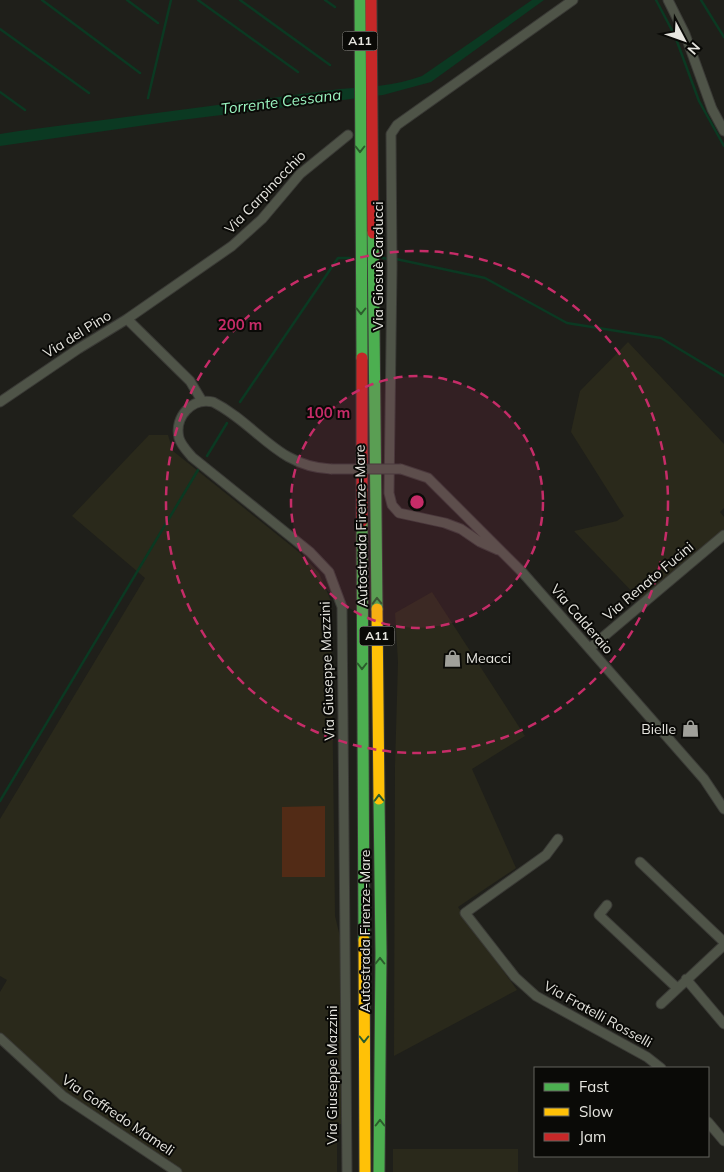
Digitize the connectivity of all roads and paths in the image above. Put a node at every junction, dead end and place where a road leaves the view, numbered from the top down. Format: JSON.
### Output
{"nodes":[{"id":1,"x":360,"y":0,"type":"edge"},
{"id":2,"x":371,"y":0,"type":"edge"},
{"id":3,"x":573,"y":0,"type":"edge"},
{"id":4,"x":668,"y":0,"type":"edge"},
{"id":5,"x":366,"y":81,"type":"junction"},
{"id":6,"x":366,"y":100,"type":"junction"},
{"id":7,"x":724,"y":131,"type":"edge"},
{"id":8,"x":348,"y":135,"type":"dead end"},
{"id":9,"x":127,"y":319,"type":"junction"},
{"id":10,"x":202,"y":401,"type":"junction"},
{"id":11,"x":0,"y":402,"type":"edge"},
{"id":12,"x":724,"y":535,"type":"edge"},
{"id":13,"x":498,"y":550,"type":"junction"},
{"id":14,"x":590,"y":648,"type":"junction"},
{"id":15,"x":724,"y":809,"type":"edge"},
{"id":16,"x":558,"y":839,"type":"dead end"},
{"id":17,"x":640,"y":862,"type":"dead end"},
{"id":18,"x":607,"y":905,"type":"dead end"},
{"id":19,"x":724,"y":944,"type":"edge"},
{"id":20,"x":686,"y":979,"type":"junction"},
{"id":21,"x":677,"y":988,"type":"junction"},
{"id":22,"x":661,"y":1004,"type":"dead end"},
{"id":23,"x":724,"y":1024,"type":"edge"},
{"id":24,"x":0,"y":1038,"type":"edge"},
{"id":25,"x":660,"y":1067,"type":"edge"},
{"id":26,"x":709,"y":1123,"type":"edge"},
{"id":27,"x":724,"y":1141,"type":"edge"},
{"id":28,"x":177,"y":1172,"type":"edge"},
{"id":29,"x":347,"y":1172,"type":"edge"},
{"id":30,"x":365,"y":1172,"type":"edge"},
{"id":31,"x":379,"y":1172,"type":"edge"}],
"edges":[{"from":1,"to":5,"type":"highway","name":"Autostrada Firenze-Mare","number":"A11"},
{"from":2,"to":5,"type":"highway","name":"Autostrada Firenze-Mare","number":"A11"},
{"from":3,"to":13,"type":"street","name":"Via Giosuè Carducci"},
{"from":4,"to":7,"type":"street"},
{"from":5,"to":6,"type":"highway","name":"Autostrada Firenze-Mare","number":"A11"},
{"from":6,"to":30,"type":"highway","name":"Autostrada Firenze-Mare","number":"A11","one_way":true},
{"from":31,"to":6,"type":"highway","name":"Autostrada Firenze-Mare","number":"A11","one_way":true},
{"from":8,"to":9,"type":"street","name":"Via Carpinocchio"},
{"from":9,"to":10,"type":"street","name":"Via del Pino"},
{"from":9,"to":11,"type":"street","name":"Via del Pino"},
{"from":10,"to":13,"type":"street","name":"Via Calderaio","bridge":true},
{"from":10,"to":29,"type":"street","name":"Via Giuseppe Mazzini"},
{"from":12,"to":14,"type":"street","name":"Via Renato Fucini"},
{"from":13,"to":14,"type":"street","name":"Via Calderaio"},
{"from":14,"to":15,"type":"street","name":"Via Calderaio"},
{"from":16,"to":25,"type":"street","name":"Via Fratelli Rosselli"},
{"from":17,"to":19,"type":"street"},
{"from":18,"to":21,"type":"street"},
{"from":19,"to":20,"type":"street"},
{"from":20,"to":21,"type":"street"},
{"from":20,"to":23,"type":"street"},
{"from":21,"to":22,"type":"street"},
{"from":24,"to":28,"type":"street","name":"Via Goffredo Mameli"},
{"from":26,"to":27,"type":"street"}]}
